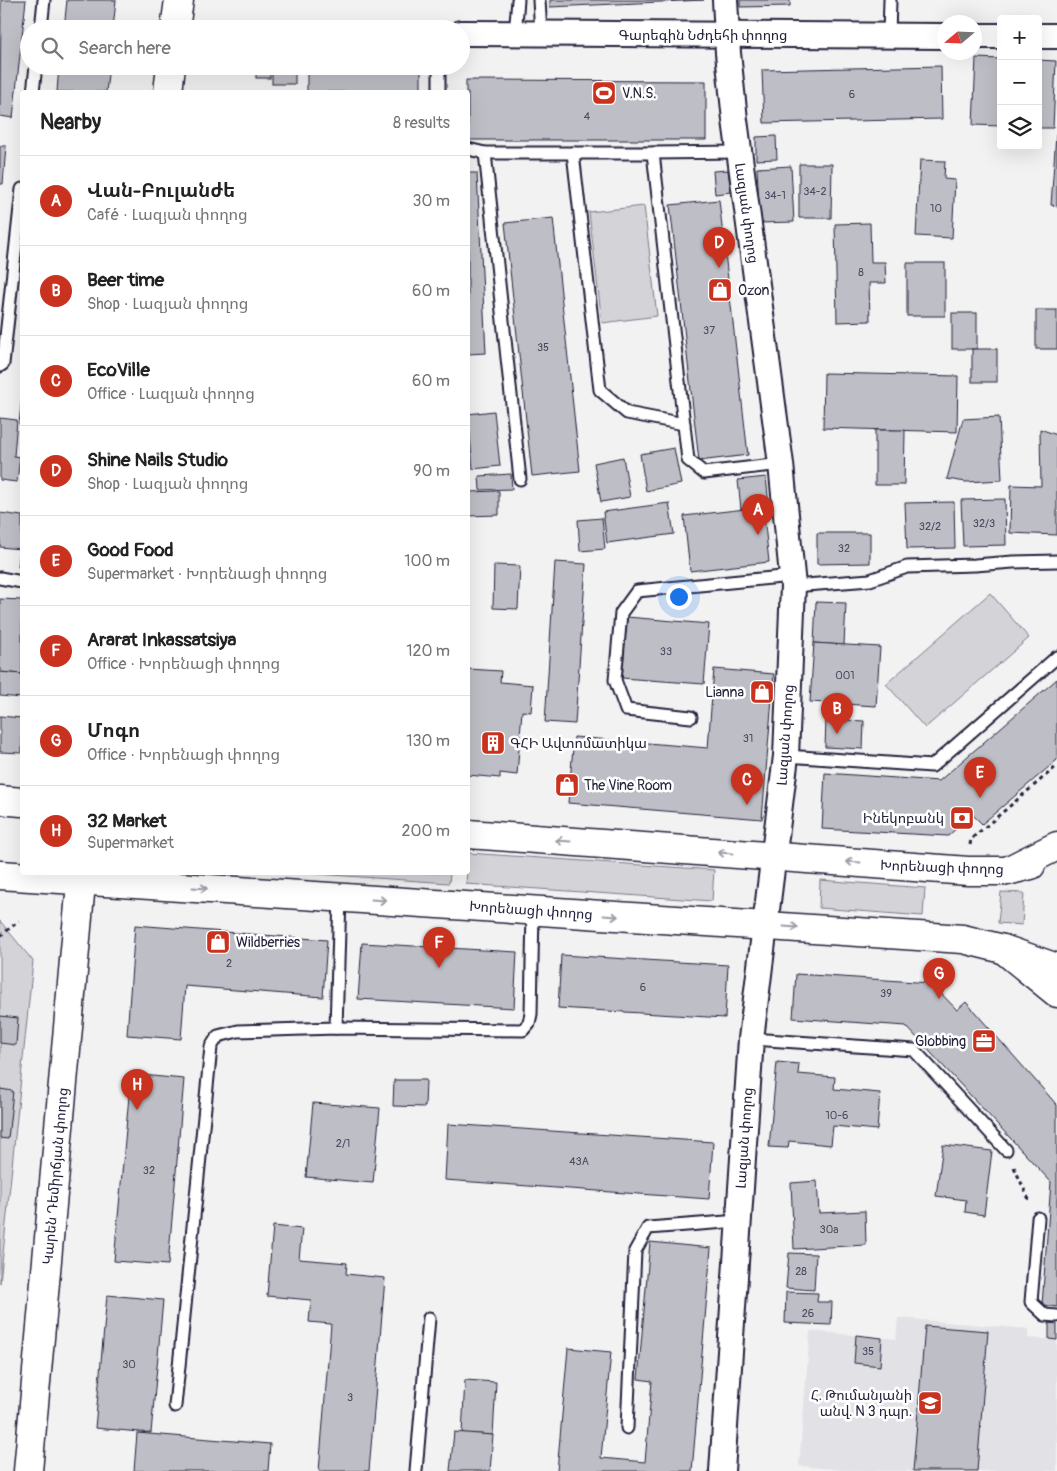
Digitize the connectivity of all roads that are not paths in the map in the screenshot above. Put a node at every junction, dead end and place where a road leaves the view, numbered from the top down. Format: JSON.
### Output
{"nodes":[{"id":1,"x":44,"y":0,"type":"edge"},
{"id":2,"x":179,"y":0,"type":"edge"},
{"id":3,"x":518,"y":0,"type":"edge"},
{"id":4,"x":539,"y":0,"type":"edge"},
{"id":5,"x":725,"y":0,"type":"edge"},
{"id":6,"x":890,"y":0,"type":"edge"},
{"id":7,"x":42,"y":20,"type":"edge"},
{"id":8,"x":177,"y":20,"type":"edge"},
{"id":9,"x":470,"y":34,"type":"edge"},
{"id":10,"x":515,"y":34,"type":"junction"},
{"id":11,"x":541,"y":34,"type":"junction"},
{"id":12,"x":726,"y":35,"type":"junction"},
{"id":13,"x":889,"y":35,"type":"junction"},
{"id":14,"x":937,"y":36,"type":"edge"},
{"id":15,"x":982,"y":36,"type":"edge"},
{"id":16,"x":997,"y":36,"type":"edge"},
{"id":17,"x":1042,"y":36,"type":"edge"},
{"id":18,"x":1057,"y":36,"type":"edge"},
{"id":19,"x":35,"y":75,"type":"edge"},
{"id":20,"x":170,"y":75,"type":"edge"},
{"id":21,"x":439,"y":75,"type":"edge"},
{"id":22,"x":33,"y":90,"type":"edge"},
{"id":23,"x":168,"y":90,"type":"edge"},
{"id":24,"x":439,"y":90,"type":"edge"},
{"id":25,"x":470,"y":149,"type":"edge"},
{"id":26,"x":738,"y":152,"type":"junction"},
{"id":27,"x":485,"y":153,"type":"junction"},
{"id":28,"x":573,"y":153,"type":"junction"},
{"id":29,"x":653,"y":153,"type":"junction"},
{"id":30,"x":20,"y":207,"type":"edge"},
{"id":31,"x":0,"y":366,"type":"edge"},
{"id":32,"x":684,"y":424,"type":"junction"},
{"id":33,"x":781,"y":464,"type":"junction"},
{"id":34,"x":520,"y":479,"type":"dead end"},
{"id":35,"x":1057,"y":561,"type":"edge"},
{"id":36,"x":0,"y":578,"type":"edge"},
{"id":37,"x":793,"y":581,"type":"junction"},
{"id":38,"x":20,"y":582,"type":"edge"},
{"id":39,"x":1057,"y":657,"type":"edge"},
{"id":40,"x":691,"y":717,"type":"dead end"},
{"id":41,"x":786,"y":756,"type":"junction"},
{"id":42,"x":0,"y":800,"type":"edge"},
{"id":43,"x":20,"y":802,"type":"edge"},
{"id":44,"x":470,"y":834,"type":"edge"},
{"id":45,"x":1057,"y":846,"type":"edge"},
{"id":46,"x":773,"y":856,"type":"junction"},
{"id":47,"x":1057,"y":859,"type":"edge"},
{"id":48,"x":1007,"y":871,"type":"junction"},
{"id":49,"x":0,"y":875,"type":"edge"},
{"id":50,"x":82,"y":876,"type":"edge"},
{"id":51,"x":340,"y":897,"type":"junction"},
{"id":52,"x":533,"y":910,"type":"junction"},
{"id":53,"x":765,"y":926,"type":"junction"},
{"id":54,"x":1002,"y":949,"type":"junction"},
{"id":55,"x":1057,"y":968,"type":"edge"},
{"id":56,"x":1057,"y":993,"type":"edge"},
{"id":57,"x":336,"y":1028,"type":"junction"},
{"id":58,"x":751,"y":1039,"type":"junction"},
{"id":59,"x":1006,"y":1150,"type":"road end"},
{"id":60,"x":1038,"y":1218,"type":"road end"},
{"id":61,"x":739,"y":1221,"type":"junction"},
{"id":62,"x":1057,"y":1316,"type":"edge"},
{"id":63,"x":430,"y":1318,"type":"dead end"},
{"id":64,"x":175,"y":1406,"type":"dead end"},
{"id":65,"x":627,"y":1428,"type":"dead end"},
{"id":66,"x":28,"y":1471,"type":"edge"},
{"id":67,"x":416,"y":1471,"type":"edge"},
{"id":68,"x":722,"y":1471,"type":"edge"}],
"edges":[{"from":1,"to":7,"type":"lane"},
{"from":2,"to":8,"type":"street"},
{"from":3,"to":10,"type":"lane"},
{"from":4,"to":11,"type":"lane"},
{"from":5,"to":12,"type":"street","name":"Լազյան փողոց"},
{"from":6,"to":13,"type":"lane"},
{"from":9,"to":10,"type":"street","name":"Գարեգին Նժդեհի փողոց"},
{"from":10,"to":11,"type":"street","name":"Գարեգին Նժդեհի փողոց"},
{"from":11,"to":12,"type":"street","name":"Գարեգին Նժդեհի փողոց"},
{"from":12,"to":13,"type":"street","name":"Գարեգին Նժդեհի փողոց"},
{"from":12,"to":26,"type":"street","name":"Լազյան փողոց"},
{"from":13,"to":14,"type":"street","name":"Գարեգին Նժդեհի փողոց"},
{"from":15,"to":16,"type":"street"},
{"from":17,"to":18,"type":"street"},
{"from":19,"to":22,"type":"lane"},
{"from":20,"to":23,"type":"street"},
{"from":21,"to":24,"type":"lane"},
{"from":25,"to":27,"type":"lane"},
{"from":26,"to":29,"type":"lane"},
{"from":26,"to":33,"type":"street","name":"Լազյան փողոց"},
{"from":27,"to":28,"type":"lane"},
{"from":27,"to":34,"type":"lane"},
{"from":28,"to":29,"type":"lane"},
{"from":28,"to":32,"type":"lane"},
{"from":29,"to":32,"type":"lane"},
{"from":30,"to":31,"type":"lane"},
{"from":32,"to":33,"type":"lane"},
{"from":33,"to":37,"type":"street","name":"Լազյան փողոց"},
{"from":35,"to":37,"type":"lane"},
{"from":36,"to":38,"type":"lane"},
{"from":37,"to":40,"type":"lane"},
{"from":37,"to":41,"type":"street","name":"Լազյան փողոց"},
{"from":39,"to":41,"type":"lane"},
{"from":41,"to":46,"type":"street","name":"Լազյան փողոց"},
{"from":42,"to":43,"type":"street"},
{"from":46,"to":44,"type":"street","name":"Խորենացի փողոց","one_way":true},
{"from":45,"to":48,"type":"street"},
{"from":48,"to":46,"type":"street","name":"Խորենացի փողոց","one_way":true},
{"from":46,"to":53,"type":"street","name":"Լազյան փողոց"},
{"from":47,"to":48,"type":"street","name":"Խորենացի փողոց"},
{"from":49,"to":50,"type":"street","name":"Խորենացի փողոց"},
{"from":50,"to":51,"type":"street","name":"Խորենացի փողոց","one_way":true},
{"from":50,"to":66,"type":"street","name":"Կարեն Դեմիրճյան փողոց"},
{"from":51,"to":52,"type":"street","name":"Խորենացի փողոց","one_way":true},
{"from":51,"to":57,"type":"lane"},
{"from":52,"to":53,"type":"street","name":"Խորենացի փողոց","one_way":true},
{"from":52,"to":57,"type":"lane"},
{"from":53,"to":54,"type":"street","name":"Խորենացի փողոց","one_way":true},
{"from":53,"to":58,"type":"street","name":"Լազյան փողոց"},
{"from":54,"to":55,"type":"street","name":"Խորենացի փողոց"},
{"from":54,"to":56,"type":"street"},
{"from":57,"to":64,"type":"lane"},
{"from":58,"to":59,"type":"lane"},
{"from":58,"to":61,"type":"street","name":"Լազյան փողոց"},
{"from":60,"to":62,"type":"lane"},
{"from":61,"to":65,"type":"lane"},
{"from":61,"to":68,"type":"street","name":"Լազյան փողոց"},
{"from":63,"to":67,"type":"lane"}]}
